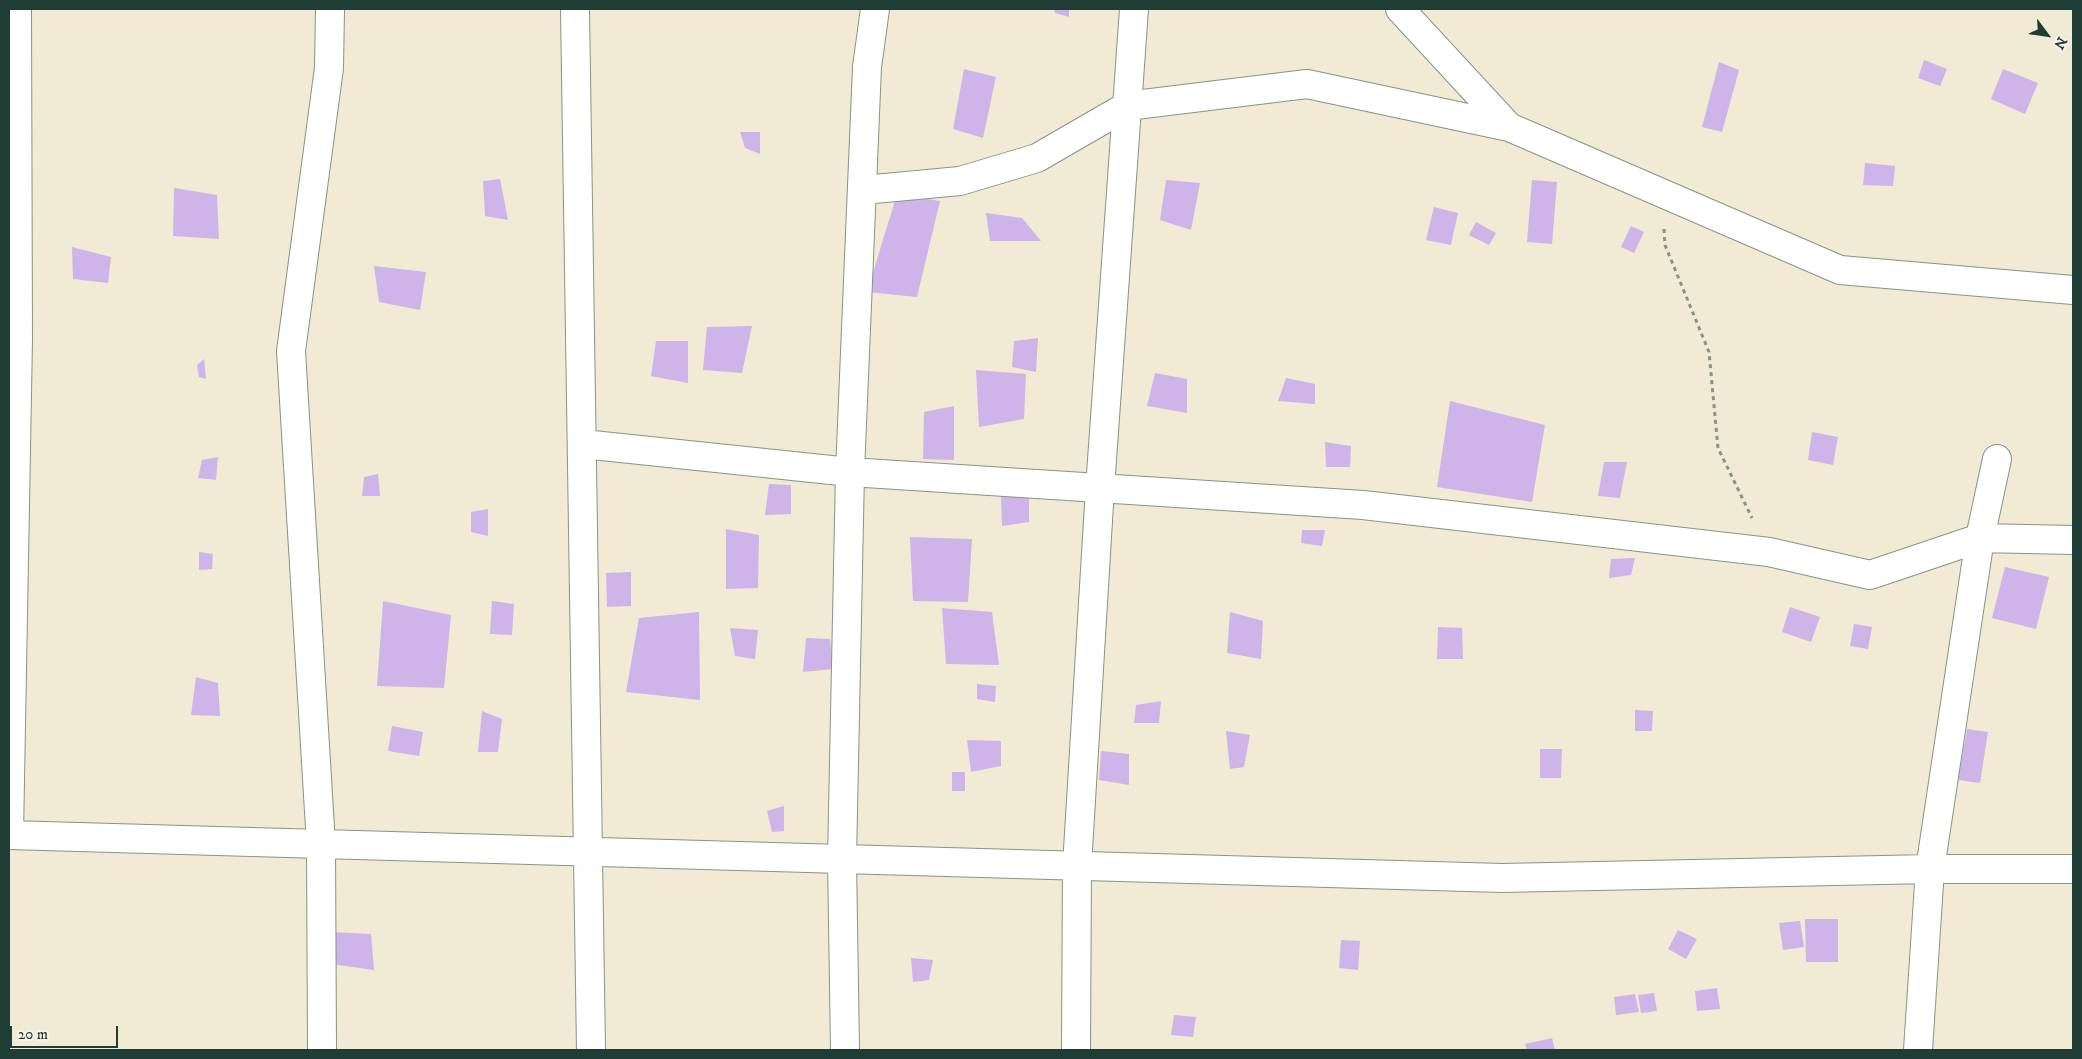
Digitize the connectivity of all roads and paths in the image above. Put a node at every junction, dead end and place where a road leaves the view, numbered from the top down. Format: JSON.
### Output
{"nodes":[{"id":1,"x":17,"y":9,"type":"edge"},
{"id":2,"x":330,"y":9,"type":"edge"},
{"id":3,"x":575,"y":9,"type":"edge"},
{"id":4,"x":875,"y":9,"type":"edge"},
{"id":5,"x":1134,"y":9,"type":"edge"},
{"id":6,"x":1400,"y":9,"type":"edge"},
{"id":7,"x":1127,"y":106,"type":"junction"},
{"id":8,"x":1509,"y":127,"type":"junction"},
{"id":9,"x":862,"y":190,"type":"junction"},
{"id":10,"x":1661,"y":193,"type":"junction"},
{"id":11,"x":2073,"y":290,"type":"edge"},
{"id":12,"x":583,"y":444,"type":"junction"},
{"id":13,"x":1997,"y":459,"type":"dead end"},
{"id":14,"x":850,"y":472,"type":"junction"},
{"id":15,"x":1100,"y":488,"type":"junction"},
{"id":16,"x":1980,"y":538,"type":"junction"},
{"id":17,"x":2073,"y":540,"type":"edge"},
{"id":18,"x":1769,"y":552,"type":"junction"},
{"id":19,"x":11,"y":584,"type":"edge"},
{"id":20,"x":9,"y":836,"type":"edge"},
{"id":21,"x":321,"y":844,"type":"junction"},
{"id":22,"x":587,"y":852,"type":"junction"},
{"id":23,"x":842,"y":859,"type":"junction"},
{"id":24,"x":1077,"y":866,"type":"junction"},
{"id":25,"x":1930,"y":869,"type":"junction"},
{"id":26,"x":2073,"y":869,"type":"edge"},
{"id":27,"x":322,"y":1050,"type":"edge"},
{"id":28,"x":591,"y":1050,"type":"edge"},
{"id":29,"x":845,"y":1050,"type":"edge"},
{"id":30,"x":1076,"y":1050,"type":"edge"},
{"id":31,"x":1918,"y":1050,"type":"edge"}],
"edges":[{"from":1,"to":19,"type":"street"},
{"from":2,"to":21,"type":"street"},
{"from":3,"to":12,"type":"street"},
{"from":4,"to":9,"type":"street"},
{"from":5,"to":7,"type":"street"},
{"from":6,"to":8,"type":"street"},
{"from":7,"to":8,"type":"street"},
{"from":7,"to":9,"type":"street"},
{"from":7,"to":15,"type":"street"},
{"from":8,"to":10,"type":"street"},
{"from":9,"to":14,"type":"street"},
{"from":10,"to":11,"type":"street"},
{"from":10,"to":18,"type":"path"},
{"from":12,"to":14,"type":"street"},
{"from":12,"to":22,"type":"street"},
{"from":13,"to":16,"type":"street"},
{"from":14,"to":15,"type":"street"},
{"from":14,"to":23,"type":"street"},
{"from":15,"to":18,"type":"street"},
{"from":15,"to":24,"type":"street"},
{"from":16,"to":17,"type":"street"},
{"from":16,"to":18,"type":"street"},
{"from":16,"to":25,"type":"street"},
{"from":19,"to":20,"type":"street"},
{"from":20,"to":21,"type":"street"},
{"from":21,"to":22,"type":"street"},
{"from":21,"to":27,"type":"street"},
{"from":22,"to":23,"type":"street"},
{"from":22,"to":28,"type":"street"},
{"from":23,"to":24,"type":"street"},
{"from":23,"to":29,"type":"street"},
{"from":24,"to":25,"type":"street"},
{"from":24,"to":30,"type":"street"},
{"from":25,"to":26,"type":"street"},
{"from":25,"to":31,"type":"street"}]}
